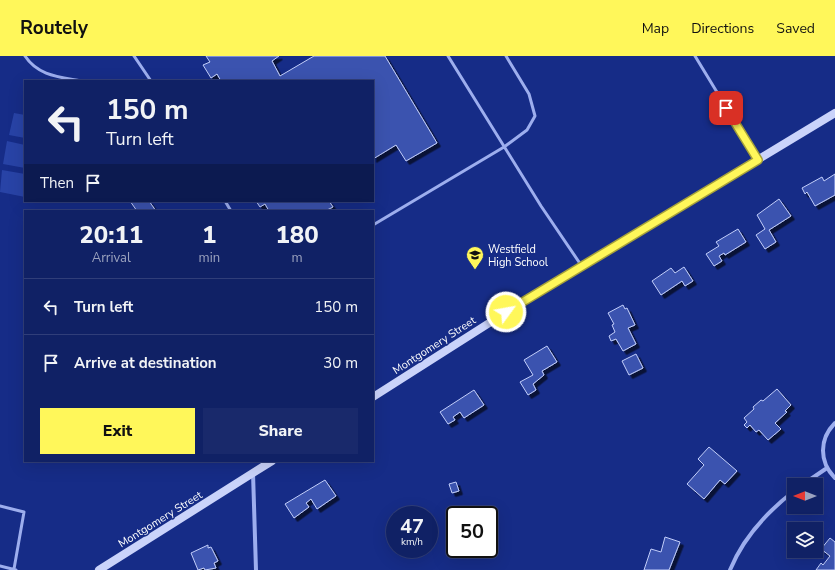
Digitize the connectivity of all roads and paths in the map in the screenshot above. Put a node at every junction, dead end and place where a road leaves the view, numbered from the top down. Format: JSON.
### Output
{"nodes":[{"id":1,"x":25,"y":56,"type":"edge"},
{"id":2,"x":134,"y":56,"type":"edge"},
{"id":3,"x":448,"y":56,"type":"edge"},
{"id":4,"x":506,"y":56,"type":"edge"},
{"id":5,"x":695,"y":56,"type":"edge"},
{"id":6,"x":75,"y":80,"type":"edge"},
{"id":7,"x":150,"y":80,"type":"edge"},
{"id":8,"x":835,"y":113,"type":"edge"},
{"id":9,"x":504,"y":147,"type":"junction"},
{"id":10,"x":758,"y":160,"type":"junction"},
{"id":11,"x":374,"y":224,"type":"edge"},
{"id":12,"x":582,"y":266,"type":"junction"},
{"id":13,"x":374,"y":396,"type":"edge"},
{"id":14,"x":835,"y":424,"type":"edge"},
{"id":15,"x":270,"y":462,"type":"edge"},
{"id":16,"x":827,"y":468,"type":"junction"},
{"id":17,"x":253,"y":473,"type":"junction"},
{"id":18,"x":812,"y":478,"type":"edge"},
{"id":19,"x":835,"y":478,"type":"edge"},
{"id":20,"x":787,"y":498,"type":"edge"},
{"id":21,"x":0,"y":506,"type":"edge"},
{"id":22,"x":0,"y":566,"type":"edge"},
{"id":23,"x":15,"y":570,"type":"edge"},
{"id":24,"x":99,"y":570,"type":"edge"},
{"id":25,"x":256,"y":570,"type":"edge"},
{"id":26,"x":730,"y":570,"type":"edge"}],
"edges":[{"from":1,"to":6,"type":"lane"},
{"from":2,"to":7,"type":"lane"},
{"from":3,"to":9,"type":"lane"},
{"from":4,"to":9,"type":"lane"},
{"from":5,"to":10,"type":"lane"},
{"from":8,"to":10,"type":"main road","name":"Montgomery Street"},
{"from":9,"to":11,"type":"lane"},
{"from":9,"to":12,"type":"lane"},
{"from":10,"to":12,"type":"main road","name":"Montgomery Street"},
{"from":12,"to":13,"type":"main road","name":"Montgomery Street"},
{"from":14,"to":16,"type":"street"},
{"from":15,"to":17,"type":"main road","name":"Montgomery Street"},
{"from":16,"to":18,"type":"street"},
{"from":16,"to":19,"type":"street"},
{"from":17,"to":24,"type":"main road","name":"Montgomery Street"},
{"from":17,"to":25,"type":"street"},
{"from":20,"to":26,"type":"street"},
{"from":21,"to":23,"type":"lane"},
{"from":22,"to":23,"type":"lane"}]}
